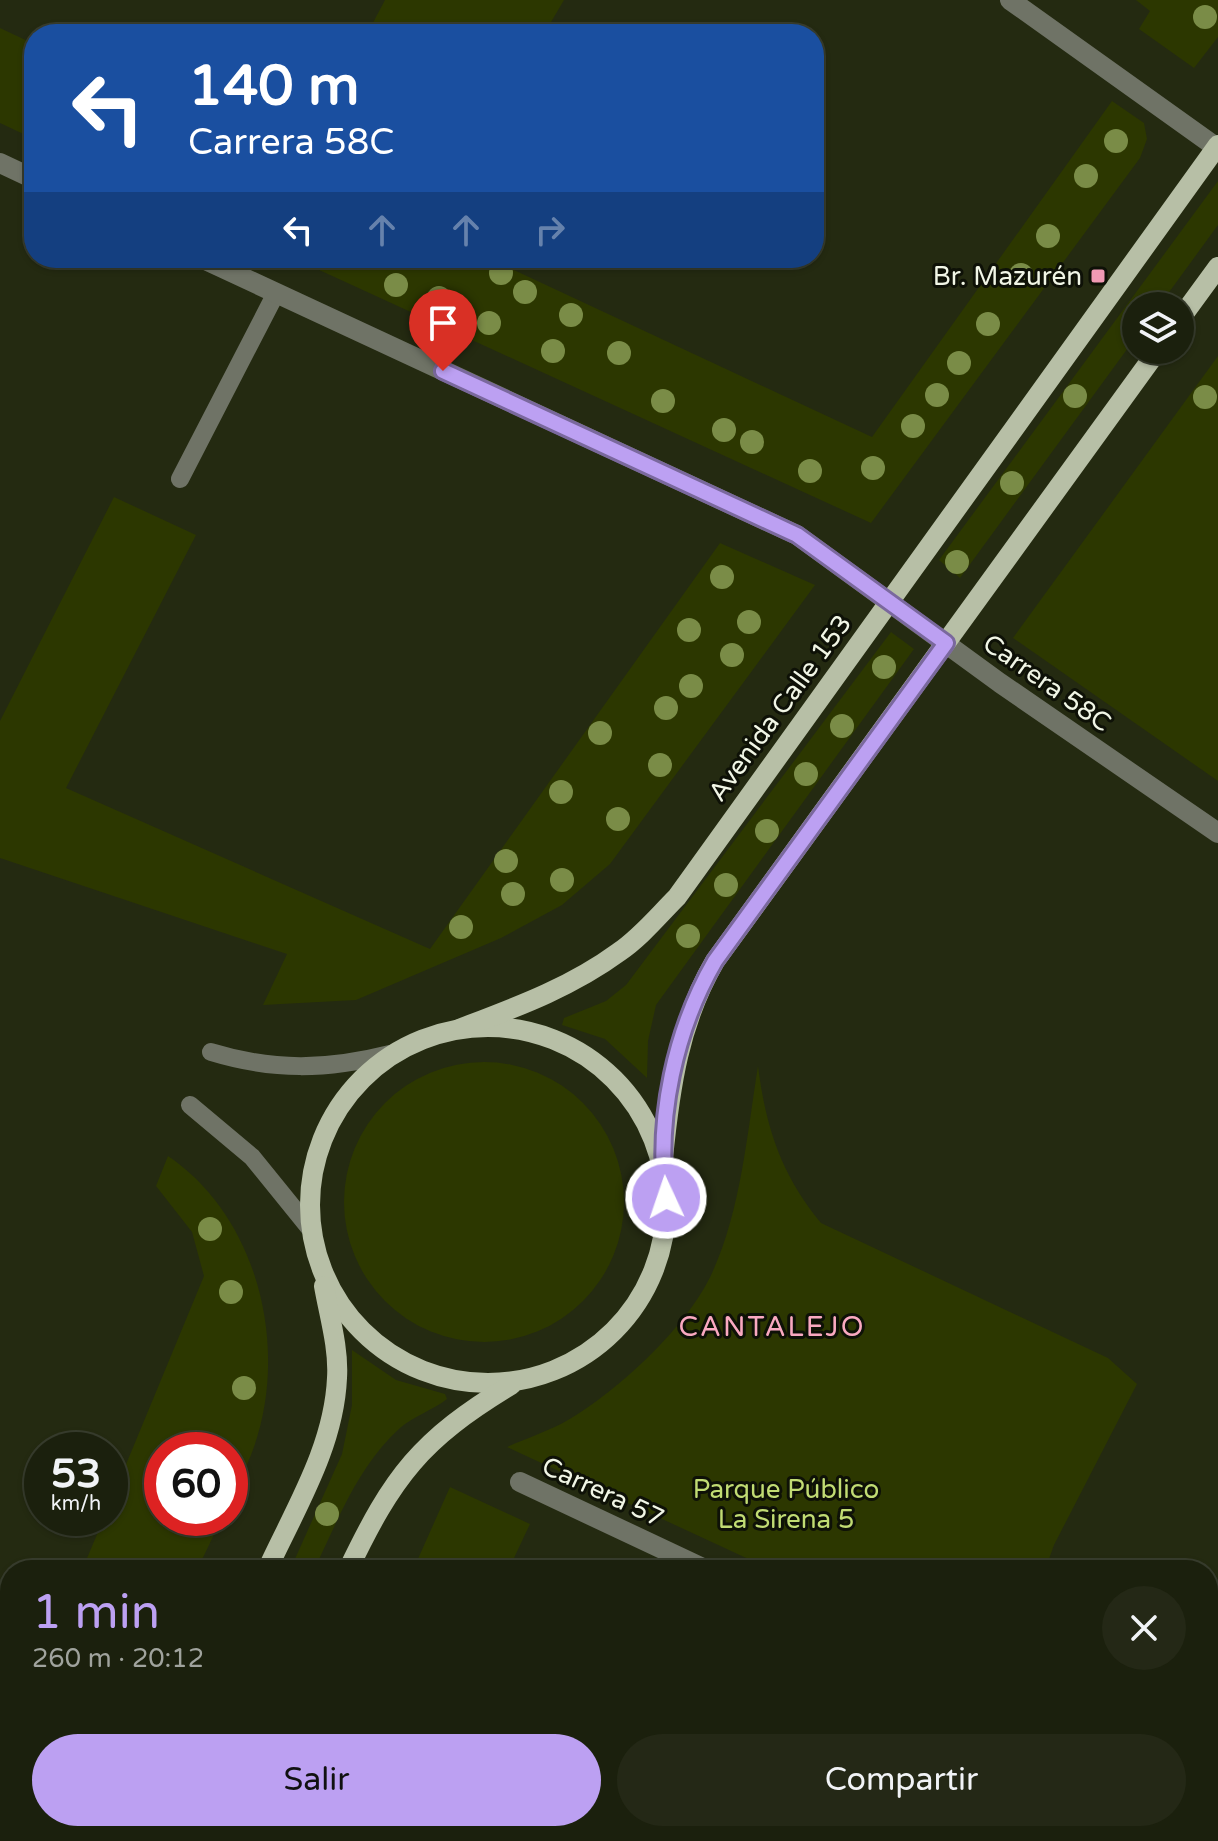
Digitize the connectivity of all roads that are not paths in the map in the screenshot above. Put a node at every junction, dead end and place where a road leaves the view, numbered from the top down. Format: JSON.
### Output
{"nodes":[{"id":1,"x":1010,"y":0,"type":"edge"},
{"id":2,"x":1217,"y":146,"type":"edge"},
{"id":3,"x":0,"y":163,"type":"edge"},
{"id":4,"x":24,"y":174,"type":"edge"},
{"id":5,"x":1218,"y":267,"type":"edge"},
{"id":6,"x":222,"y":268,"type":"edge"},
{"id":7,"x":276,"y":293,"type":"junction"},
{"id":8,"x":1194,"y":300,"type":"edge"},
{"id":9,"x":1148,"y":364,"type":"edge"},
{"id":10,"x":180,"y":479,"type":"dead end"},
{"id":11,"x":889,"y":601,"type":"junction"},
{"id":12,"x":946,"y":643,"type":"junction"},
{"id":13,"x":1218,"y":833,"type":"edge"},
{"id":14,"x":459,"y":1029,"type":"junction"},
{"id":15,"x":211,"y":1052,"type":"dead end"},
{"id":16,"x":390,"y":1054,"type":"junction"},
{"id":17,"x":190,"y":1105,"type":"dead end"},
{"id":18,"x":662,"y":1170,"type":"junction"},
{"id":19,"x":312,"y":1231,"type":"junction"},
{"id":20,"x":321,"y":1266,"type":"junction"},
{"id":21,"x":517,"y":1381,"type":"junction"},
{"id":22,"x":520,"y":1482,"type":"dead end"},
{"id":23,"x":272,"y":1560,"type":"edge"},
{"id":24,"x":353,"y":1560,"type":"edge"},
{"id":25,"x":686,"y":1560,"type":"edge"}],
"edges":[{"from":1,"to":2,"type":"street"},
{"from":2,"to":11,"type":"main road","name":"Avenida Calle 153"},
{"from":3,"to":4,"type":"street"},
{"from":5,"to":8,"type":"main road"},
{"from":6,"to":7,"type":"street","name":"Carrera 58C"},
{"from":7,"to":10,"type":"lane"},
{"from":7,"to":11,"type":"street","name":"Carrera 58C"},
{"from":9,"to":12,"type":"main road"},
{"from":11,"to":12,"type":"street","name":"Carrera 58C"},
{"from":11,"to":14,"type":"main road","name":"Avenida Calle 153"},
{"from":12,"to":13,"type":"street","name":"Carrera 58C"},
{"from":12,"to":18,"type":"main road"},
{"from":14,"to":16,"type":"main road"},
{"from":14,"to":18,"type":"main road"},
{"from":15,"to":16,"type":"lane"},
{"from":16,"to":19,"type":"main road"},
{"from":17,"to":19,"type":"lane"},
{"from":18,"to":21,"type":"main road"},
{"from":19,"to":20,"type":"main road"},
{"from":20,"to":21,"type":"main road"},
{"from":20,"to":23,"type":"main road"},
{"from":21,"to":24,"type":"main road"},
{"from":22,"to":25,"type":"street","name":"Carrera 57"}]}
